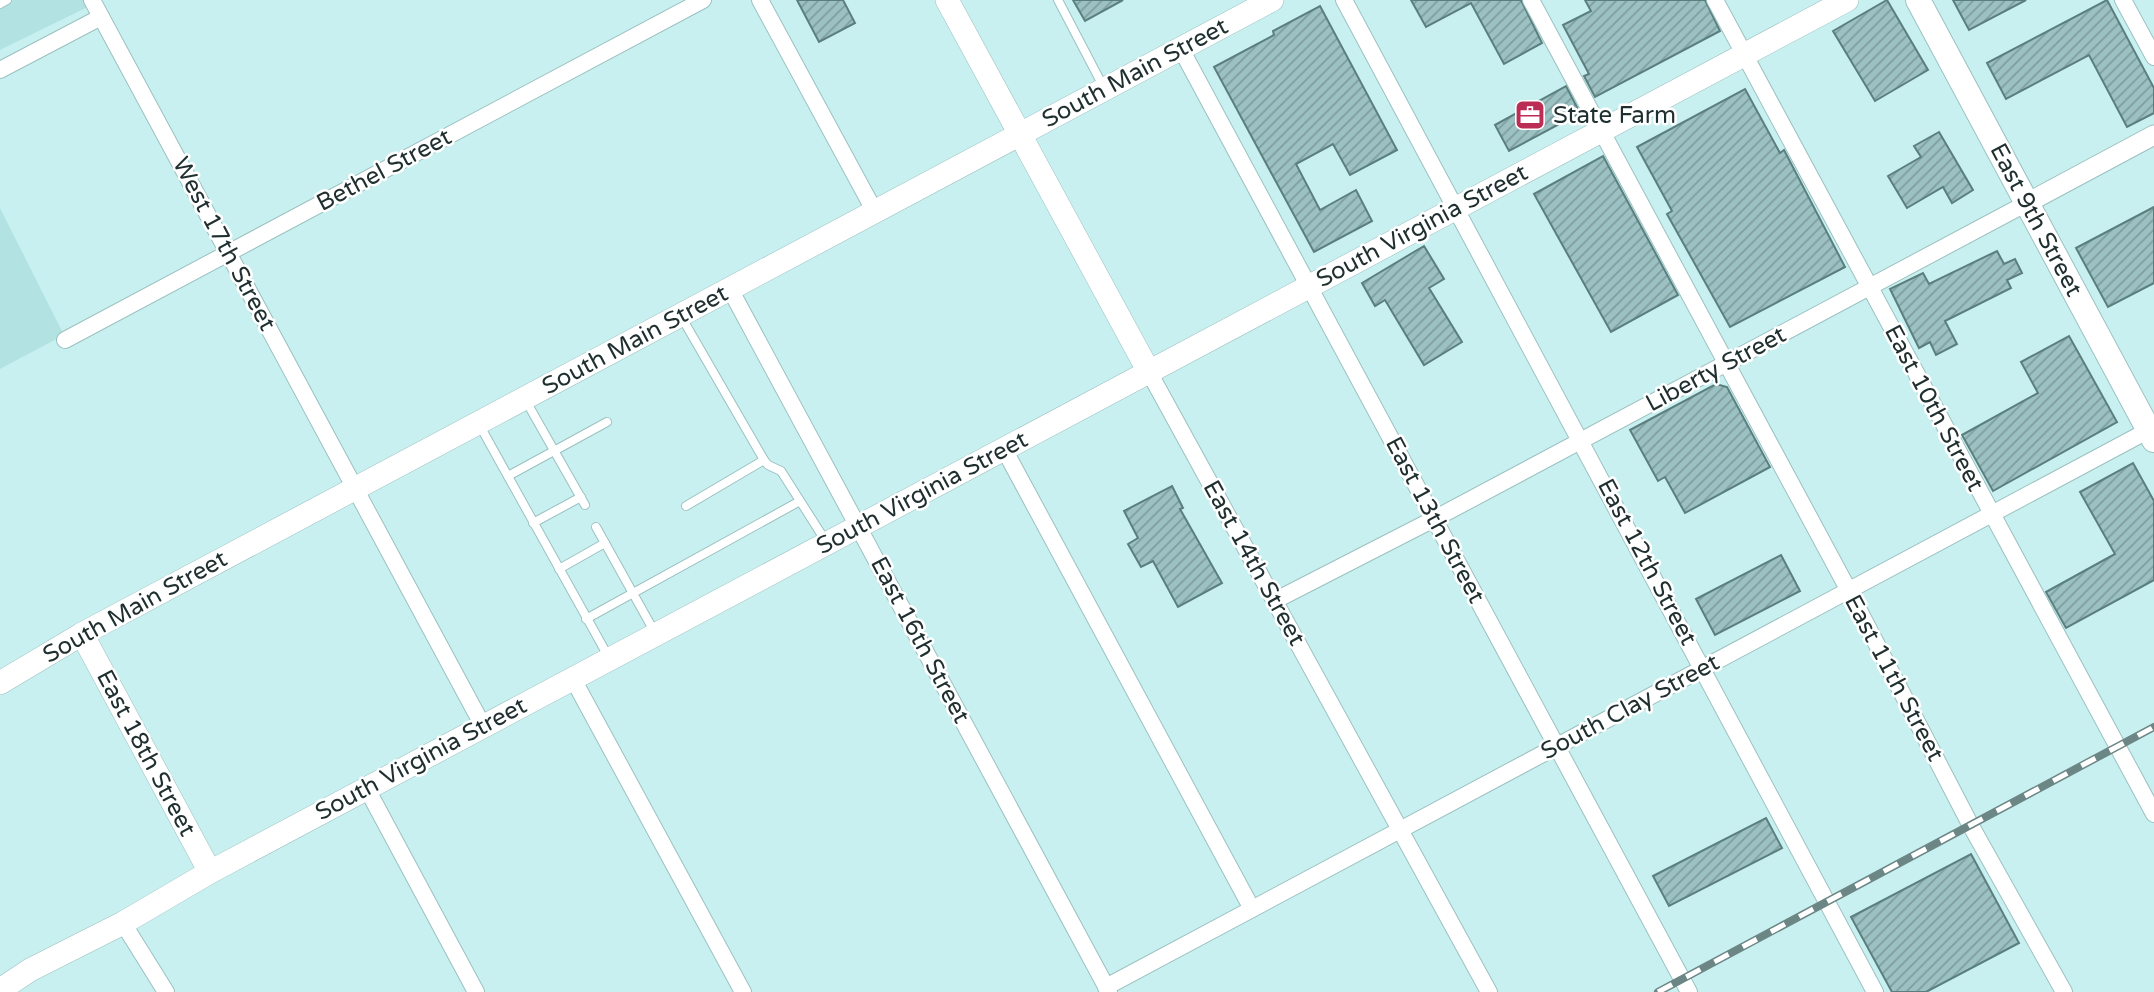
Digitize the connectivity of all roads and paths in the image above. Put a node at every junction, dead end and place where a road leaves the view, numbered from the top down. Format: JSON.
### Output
{"nodes":[{"id":1,"x":7,"y":0,"type":"edge"},
{"id":2,"x":92,"y":0,"type":"edge"},
{"id":3,"x":703,"y":0,"type":"edge"},
{"id":4,"x":760,"y":0,"type":"edge"},
{"id":5,"x":947,"y":0,"type":"edge"},
{"id":6,"x":1058,"y":0,"type":"edge"},
{"id":7,"x":1272,"y":0,"type":"edge"},
{"id":8,"x":1344,"y":0,"type":"edge"},
{"id":9,"x":1531,"y":0,"type":"edge"},
{"id":10,"x":1715,"y":0,"type":"edge"},
{"id":11,"x":1847,"y":0,"type":"edge"},
{"id":12,"x":1917,"y":0,"type":"edge"},
{"id":13,"x":2123,"y":0,"type":"edge"},
{"id":14,"x":0,"y":4,"type":"edge"},
{"id":15,"x":101,"y":17,"type":"junction"},
{"id":16,"x":1181,"y":48,"type":"junction"},
{"id":17,"x":1744,"y":55,"type":"junction"},
{"id":18,"x":2154,"y":57,"type":"edge"},
{"id":19,"x":0,"y":70,"type":"edge"},
{"id":20,"x":1105,"y":89,"type":"junction"},
{"id":21,"x":1601,"y":131,"type":"junction"},
{"id":22,"x":1021,"y":134,"type":"junction"},
{"id":23,"x":2154,"y":135,"type":"edge"},
{"id":24,"x":2027,"y":203,"type":"junction"},
{"id":25,"x":1456,"y":208,"type":"junction"},
{"id":26,"x":875,"y":212,"type":"junction"},
{"id":27,"x":229,"y":253,"type":"junction"},
{"id":28,"x":1309,"y":286,"type":"junction"},
{"id":29,"x":1869,"y":287,"type":"junction"},
{"id":30,"x":730,"y":289,"type":"junction"},
{"id":31,"x":680,"y":316,"type":"junction"},
{"id":32,"x":65,"y":340,"type":"dead end"},
{"id":33,"x":1726,"y":363,"type":"junction"},
{"id":34,"x":1149,"y":372,"type":"junction"},
{"id":35,"x":525,"y":398,"type":"junction"},
{"id":36,"x":607,"y":422,"type":"dead end"},
{"id":37,"x":478,"y":423,"type":"junction"},
{"id":38,"x":2152,"y":433,"type":"edge"},
{"id":39,"x":1581,"y":440,"type":"junction"},
{"id":40,"x":1004,"y":449,"type":"junction"},
{"id":41,"x":554,"y":450,"type":"junction"},
{"id":42,"x":764,"y":460,"type":"junction"},
{"id":43,"x":508,"y":476,"type":"junction"},
{"id":44,"x":355,"y":489,"type":"junction"},
{"id":45,"x":800,"y":501,"type":"junction"},
{"id":46,"x":686,"y":506,"type":"dead end"},
{"id":47,"x":1991,"y":514,"type":"junction"},
{"id":48,"x":1434,"y":519,"type":"junction"},
{"id":49,"x":533,"y":523,"type":"junction"},
{"id":50,"x":596,"y":527,"type":"dead end"},
{"id":51,"x":858,"y":527,"type":"junction"},
{"id":52,"x":605,"y":543,"type":"junction"},
{"id":53,"x":827,"y":543,"type":"junction"},
{"id":54,"x":559,"y":569,"type":"junction"},
{"id":55,"x":1849,"y":591,"type":"junction"},
{"id":56,"x":633,"y":593,"type":"junction"},
{"id":57,"x":1276,"y":600,"type":"junction"},
{"id":58,"x":586,"y":619,"type":"junction"},
{"id":59,"x":82,"y":634,"type":"junction"},
{"id":60,"x":656,"y":634,"type":"junction"},
{"id":61,"x":610,"y":659,"type":"junction"},
{"id":62,"x":1704,"y":668,"type":"junction"},
{"id":63,"x":573,"y":679,"type":"junction"},
{"id":64,"x":0,"y":683,"type":"edge"},
{"id":65,"x":483,"y":726,"type":"junction"},
{"id":66,"x":1557,"y":746,"type":"junction"},
{"id":67,"x":366,"y":789,"type":"junction"},
{"id":68,"x":2154,"y":814,"type":"edge"},
{"id":69,"x":1400,"y":830,"type":"junction"},
{"id":70,"x":210,"y":872,"type":"junction"},
{"id":71,"x":1252,"y":909,"type":"junction"},
{"id":72,"x":123,"y":923,"type":"junction"},
{"id":73,"x":1108,"y":989,"type":"edge"},
{"id":74,"x":0,"y":990,"type":"edge"},
{"id":75,"x":166,"y":992,"type":"edge"},
{"id":76,"x":476,"y":992,"type":"edge"},
{"id":77,"x":743,"y":992,"type":"edge"},
{"id":78,"x":1489,"y":992,"type":"edge"},
{"id":79,"x":1689,"y":992,"type":"edge"},
{"id":80,"x":1875,"y":992,"type":"edge"},
{"id":81,"x":2064,"y":992,"type":"edge"}],
"edges":[{"from":1,"to":14,"type":"lane"},
{"from":2,"to":15,"type":"street","name":"West 17th Street"},
{"from":3,"to":27,"type":"street","name":"Bethel Street"},
{"from":4,"to":26,"type":"street"},
{"from":5,"to":22,"type":"main road","name":"East 14th Street"},
{"from":6,"to":20,"type":"lane"},
{"from":7,"to":16,"type":"main road","name":"South Main Street"},
{"from":8,"to":25,"type":"street","name":"East 12th Street"},
{"from":9,"to":21,"type":"street","name":"East 11th Street"},
{"from":10,"to":17,"type":"street","name":"East 10th Street"},
{"from":11,"to":17,"type":"main road","name":"South Virginia Street"},
{"from":12,"to":24,"type":"main road","name":"East 9th Street"},
{"from":13,"to":18,"type":"street"},
{"from":15,"to":19,"type":"street"},
{"from":15,"to":27,"type":"street","name":"West 17th Street"},
{"from":16,"to":20,"type":"main road","name":"South Main Street"},
{"from":16,"to":28,"type":"street","name":"East 13th Street"},
{"from":17,"to":21,"type":"main road","name":"South Virginia Street"},
{"from":17,"to":29,"type":"street","name":"East 10th Street"},
{"from":20,"to":22,"type":"main road","name":"South Main Street"},
{"from":21,"to":25,"type":"main road","name":"South Virginia Street"},
{"from":21,"to":33,"type":"street","name":"East 11th Street"},
{"from":22,"to":26,"type":"main road","name":"South Main Street"},
{"from":22,"to":34,"type":"main road","name":"East 14th Street"},
{"from":23,"to":24,"type":"street","name":"Liberty Street"},
{"from":24,"to":29,"type":"street","name":"Liberty Street"},
{"from":24,"to":38,"type":"main road","name":"East 9th Street"},
{"from":25,"to":28,"type":"main road","name":"South Virginia Street"},
{"from":25,"to":39,"type":"street","name":"East 12th Street"},
{"from":26,"to":30,"type":"main road","name":"South Main Street"},
{"from":27,"to":32,"type":"street","name":"Bethel Street"},
{"from":27,"to":44,"type":"street","name":"West 17th Street"},
{"from":28,"to":34,"type":"main road","name":"South Virginia Street"},
{"from":28,"to":48,"type":"street","name":"East 13th Street"},
{"from":29,"to":33,"type":"street","name":"Liberty Street"},
{"from":29,"to":47,"type":"street","name":"East 10th Street"},
{"from":30,"to":31,"type":"main road","name":"South Main Street"},
{"from":30,"to":51,"type":"street","name":"East 16th Street"},
{"from":31,"to":35,"type":"main road","name":"South Main Street"},
{"from":31,"to":42,"type":"lane"},
{"from":33,"to":39,"type":"street","name":"Liberty Street"},
{"from":33,"to":55,"type":"street","name":"East 11th Street"},
{"from":34,"to":40,"type":"main road","name":"South Virginia Street"},
{"from":34,"to":57,"type":"street","name":"East 14th Street"},
{"from":35,"to":37,"type":"main road","name":"South Main Street"},
{"from":35,"to":41,"type":"lane"},
{"from":36,"to":41,"type":"lane"},
{"from":37,"to":43,"type":"lane"},
{"from":37,"to":44,"type":"main road","name":"South Main Street"},
{"from":38,"to":47,"type":"street","name":"South Clay Street"},
{"from":39,"to":48,"type":"street","name":"Liberty Street"},
{"from":39,"to":62,"type":"street","name":"East 12th Street"},
{"from":40,"to":51,"type":"main road","name":"South Virginia Street"},
{"from":40,"to":71,"type":"street"},
{"from":41,"to":43,"type":"lane"},
{"from":41,"to":49,"type":"lane"},
{"from":42,"to":45,"type":"lane"},
{"from":42,"to":46,"type":"lane"},
{"from":43,"to":49,"type":"lane"},
{"from":44,"to":59,"type":"main road","name":"South Main Street"},
{"from":44,"to":65,"type":"street","name":"West 17th Street"},
{"from":45,"to":53,"type":"lane"},
{"from":45,"to":56,"type":"lane"},
{"from":47,"to":55,"type":"street","name":"South Clay Street"},
{"from":47,"to":68,"type":"street","name":"East 10th Street"},
{"from":48,"to":57,"type":"street","name":"Liberty Street"},
{"from":48,"to":66,"type":"street","name":"East 13th Street"},
{"from":49,"to":54,"type":"lane"},
{"from":50,"to":52,"type":"lane"},
{"from":51,"to":53,"type":"main road","name":"South Virginia Street"},
{"from":51,"to":73,"type":"street","name":"East 16th Street"},
{"from":52,"to":54,"type":"lane"},
{"from":52,"to":56,"type":"lane"},
{"from":53,"to":60,"type":"main road","name":"South Virginia Street"},
{"from":54,"to":58,"type":"lane"},
{"from":55,"to":62,"type":"street","name":"South Clay Street"},
{"from":55,"to":81,"type":"street","name":"East 11th Street"},
{"from":56,"to":58,"type":"lane"},
{"from":56,"to":60,"type":"lane"},
{"from":57,"to":69,"type":"street","name":"East 14th Street"},
{"from":58,"to":61,"type":"lane"},
{"from":59,"to":64,"type":"main road","name":"South Main Street"},
{"from":59,"to":70,"type":"main road","name":"East 18th Street"},
{"from":60,"to":61,"type":"main road","name":"South Virginia Street"},
{"from":61,"to":63,"type":"main road","name":"South Virginia Street"},
{"from":62,"to":66,"type":"street","name":"South Clay Street"},
{"from":62,"to":80,"type":"street","name":"East 12th Street"},
{"from":63,"to":65,"type":"main road","name":"South Virginia Street"},
{"from":63,"to":77,"type":"street"},
{"from":65,"to":67,"type":"main road","name":"South Virginia Street"},
{"from":66,"to":69,"type":"street","name":"South Clay Street"},
{"from":66,"to":79,"type":"street","name":"East 13th Street"},
{"from":67,"to":70,"type":"main road","name":"South Virginia Street"},
{"from":67,"to":76,"type":"street"},
{"from":69,"to":71,"type":"street","name":"South Clay Street"},
{"from":69,"to":78,"type":"street","name":"East 14th Street"},
{"from":70,"to":72,"type":"main road","name":"South Virginia Street"},
{"from":71,"to":73,"type":"street","name":"South Clay Street"},
{"from":72,"to":74,"type":"main road","name":"South Virginia Street"},
{"from":72,"to":75,"type":"street"}]}
